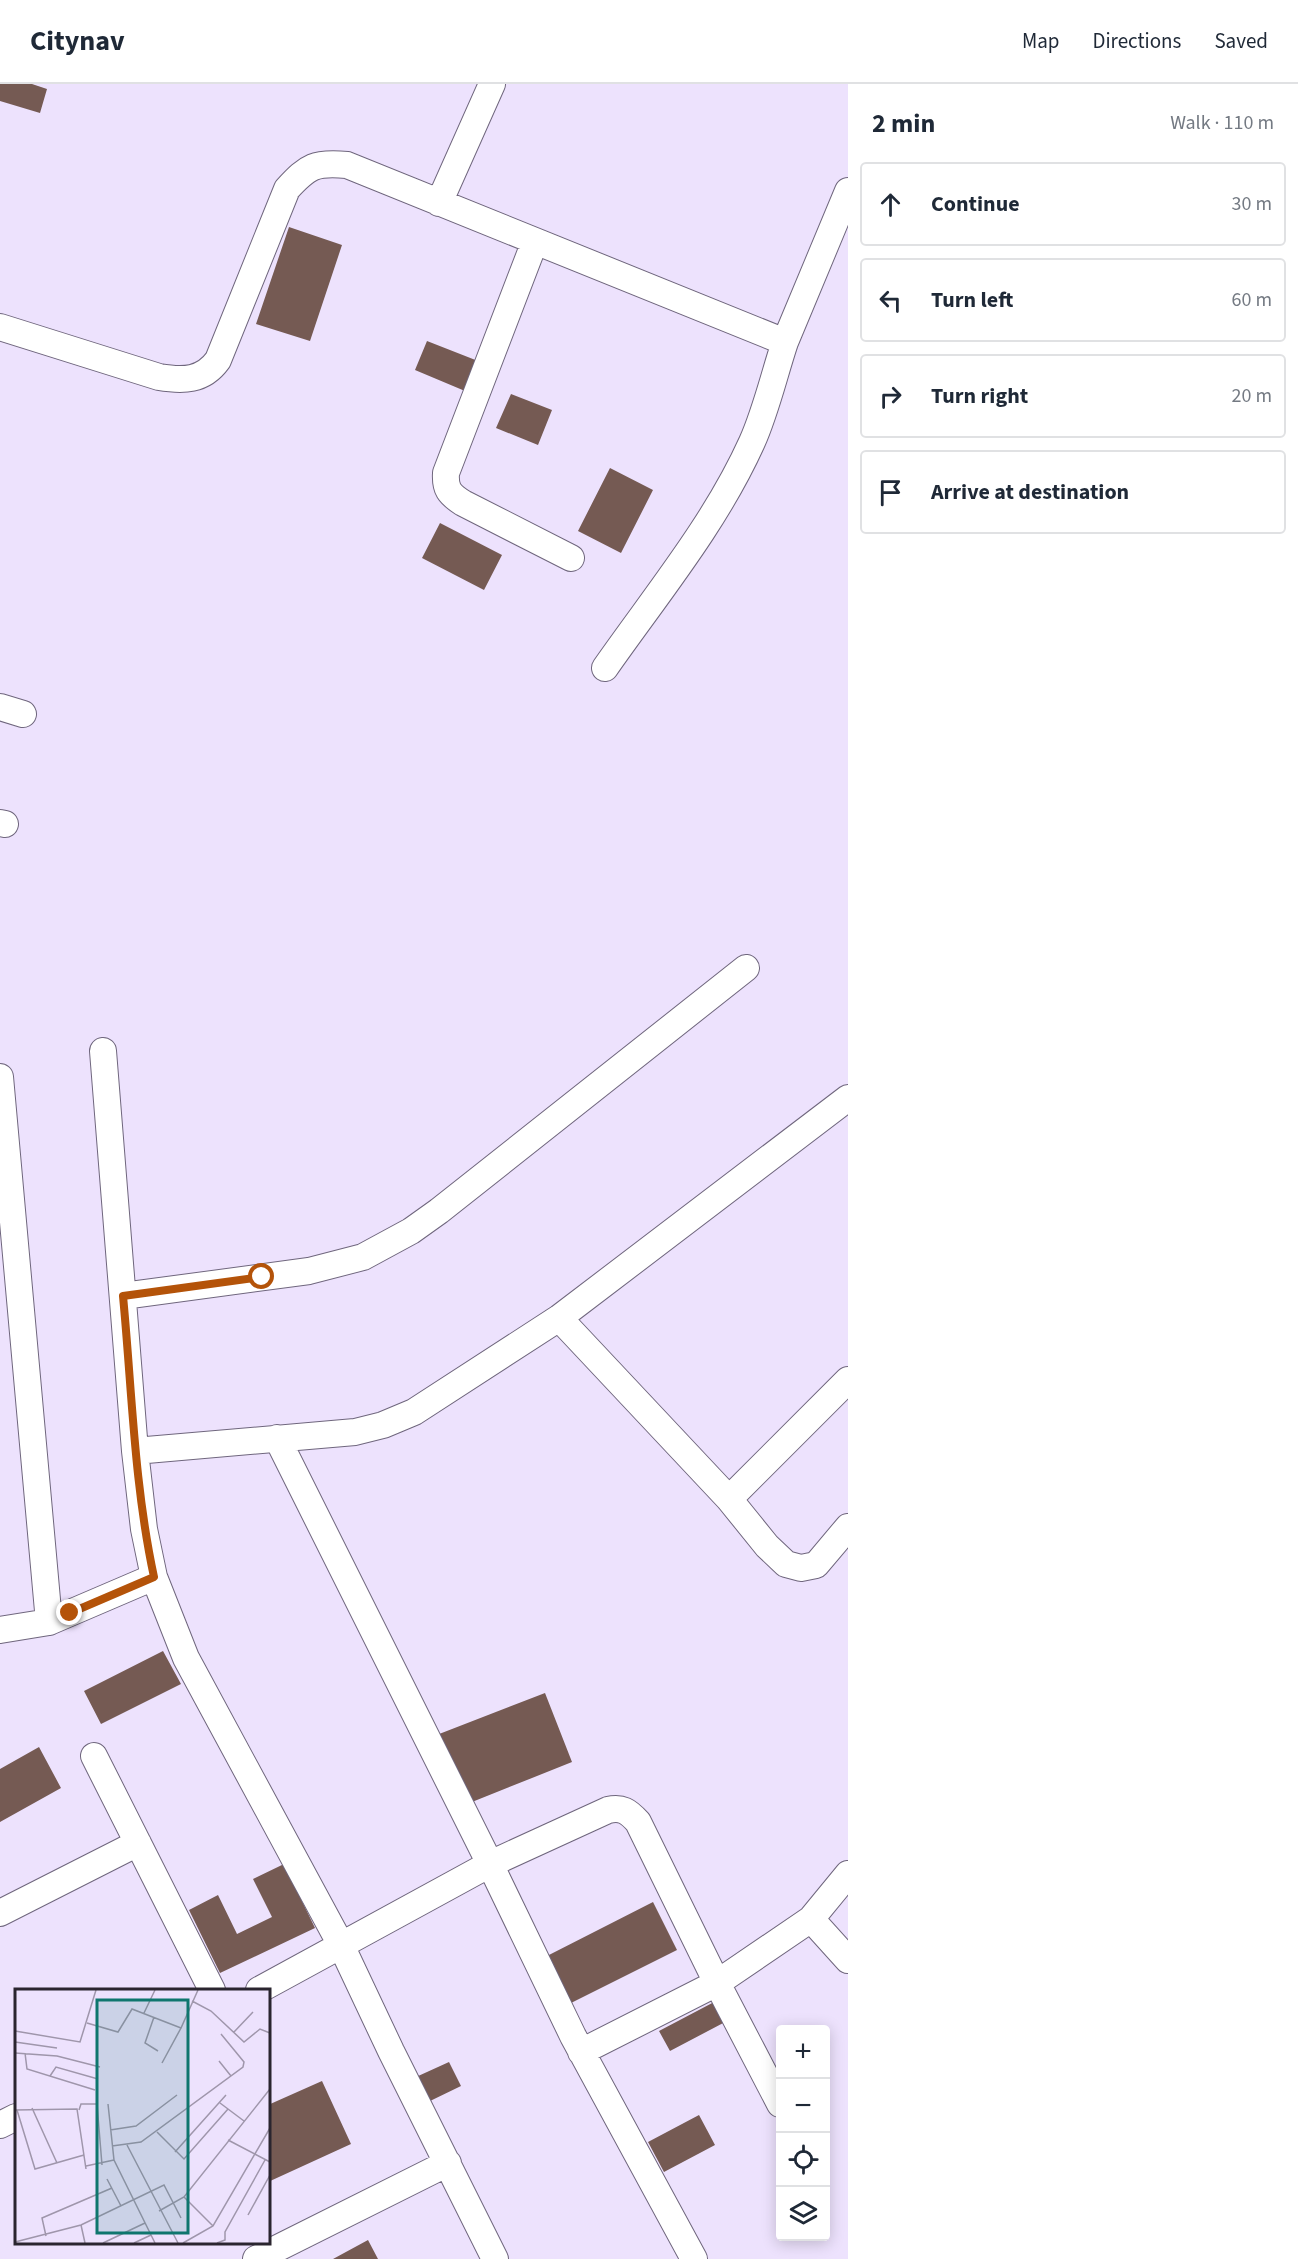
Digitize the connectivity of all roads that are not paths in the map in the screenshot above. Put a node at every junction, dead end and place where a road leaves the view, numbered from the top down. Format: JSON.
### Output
{"nodes":[{"id":1,"x":492,"y":84,"type":"edge"},
{"id":2,"x":848,"y":191,"type":"edge"},
{"id":3,"x":439,"y":203,"type":"junction"},
{"id":4,"x":535,"y":242,"type":"junction"},
{"id":5,"x":0,"y":327,"type":"edge"},
{"id":6,"x":785,"y":342,"type":"junction"},
{"id":7,"x":571,"y":558,"type":"dead end"},
{"id":8,"x":604,"y":668,"type":"dead end"},
{"id":9,"x":746,"y":968,"type":"dead end"},
{"id":10,"x":103,"y":1051,"type":"dead end"},
{"id":11,"x":0,"y":1077,"type":"edge"},
{"id":12,"x":848,"y":1098,"type":"edge"},
{"id":13,"x":123,"y":1296,"type":"junction"},
{"id":14,"x":559,"y":1318,"type":"junction"},
{"id":15,"x":848,"y":1380,"type":"edge"},
{"id":16,"x":277,"y":1438,"type":"junction"},
{"id":17,"x":135,"y":1451,"type":"junction"},
{"id":18,"x":729,"y":1499,"type":"junction"},
{"id":19,"x":848,"y":1527,"type":"edge"},
{"id":20,"x":154,"y":1577,"type":"junction"},
{"id":21,"x":49,"y":1622,"type":"junction"},
{"id":22,"x":0,"y":1630,"type":"edge"},
{"id":23,"x":94,"y":1756,"type":"dead end"},
{"id":24,"x":138,"y":1843,"type":"junction"},
{"id":25,"x":490,"y":1864,"type":"junction"},
{"id":26,"x":848,"y":1874,"type":"edge"},
{"id":27,"x":0,"y":1914,"type":"edge"},
{"id":28,"x":811,"y":1919,"type":"junction"},
{"id":29,"x":341,"y":1945,"type":"junction"},
{"id":30,"x":848,"y":1960,"type":"edge"},
{"id":31,"x":717,"y":1983,"type":"junction"},
{"id":32,"x":211,"y":1989,"type":"edge"},
{"id":33,"x":261,"y":1989,"type":"edge"},
{"id":34,"x":581,"y":2052,"type":"junction"},
{"id":35,"x":776,"y":2096,"type":"edge"},
{"id":36,"x":15,"y":2118,"type":"edge"},
{"id":37,"x":0,"y":2125,"type":"edge"},
{"id":38,"x":448,"y":2163,"type":"junction"},
{"id":39,"x":256,"y":2259,"type":"edge"},
{"id":40,"x":495,"y":2259,"type":"edge"},
{"id":41,"x":694,"y":2259,"type":"edge"}],
"edges":[{"from":1,"to":3,"type":"street"},
{"from":2,"to":6,"type":"street"},
{"from":3,"to":4,"type":"street"},
{"from":3,"to":5,"type":"street"},
{"from":4,"to":6,"type":"street"},
{"from":4,"to":7,"type":"street"},
{"from":6,"to":8,"type":"street"},
{"from":9,"to":13,"type":"street"},
{"from":10,"to":13,"type":"street"},
{"from":11,"to":21,"type":"street"},
{"from":12,"to":14,"type":"street"},
{"from":13,"to":17,"type":"street"},
{"from":14,"to":16,"type":"street"},
{"from":14,"to":18,"type":"street"},
{"from":15,"to":18,"type":"street"},
{"from":16,"to":17,"type":"street"},
{"from":16,"to":25,"type":"street"},
{"from":17,"to":20,"type":"street"},
{"from":18,"to":19,"type":"street"},
{"from":20,"to":21,"type":"street"},
{"from":20,"to":29,"type":"street"},
{"from":21,"to":22,"type":"street"},
{"from":23,"to":24,"type":"street"},
{"from":24,"to":27,"type":"street"},
{"from":24,"to":32,"type":"street"},
{"from":25,"to":29,"type":"street"},
{"from":25,"to":31,"type":"street"},
{"from":25,"to":34,"type":"street"},
{"from":26,"to":28,"type":"street"},
{"from":28,"to":30,"type":"street"},
{"from":28,"to":31,"type":"street"},
{"from":29,"to":33,"type":"street"},
{"from":29,"to":38,"type":"street"},
{"from":31,"to":34,"type":"street"},
{"from":31,"to":35,"type":"street"},
{"from":34,"to":41,"type":"street"},
{"from":36,"to":37,"type":"street"},
{"from":38,"to":39,"type":"street"},
{"from":38,"to":40,"type":"street"}]}
